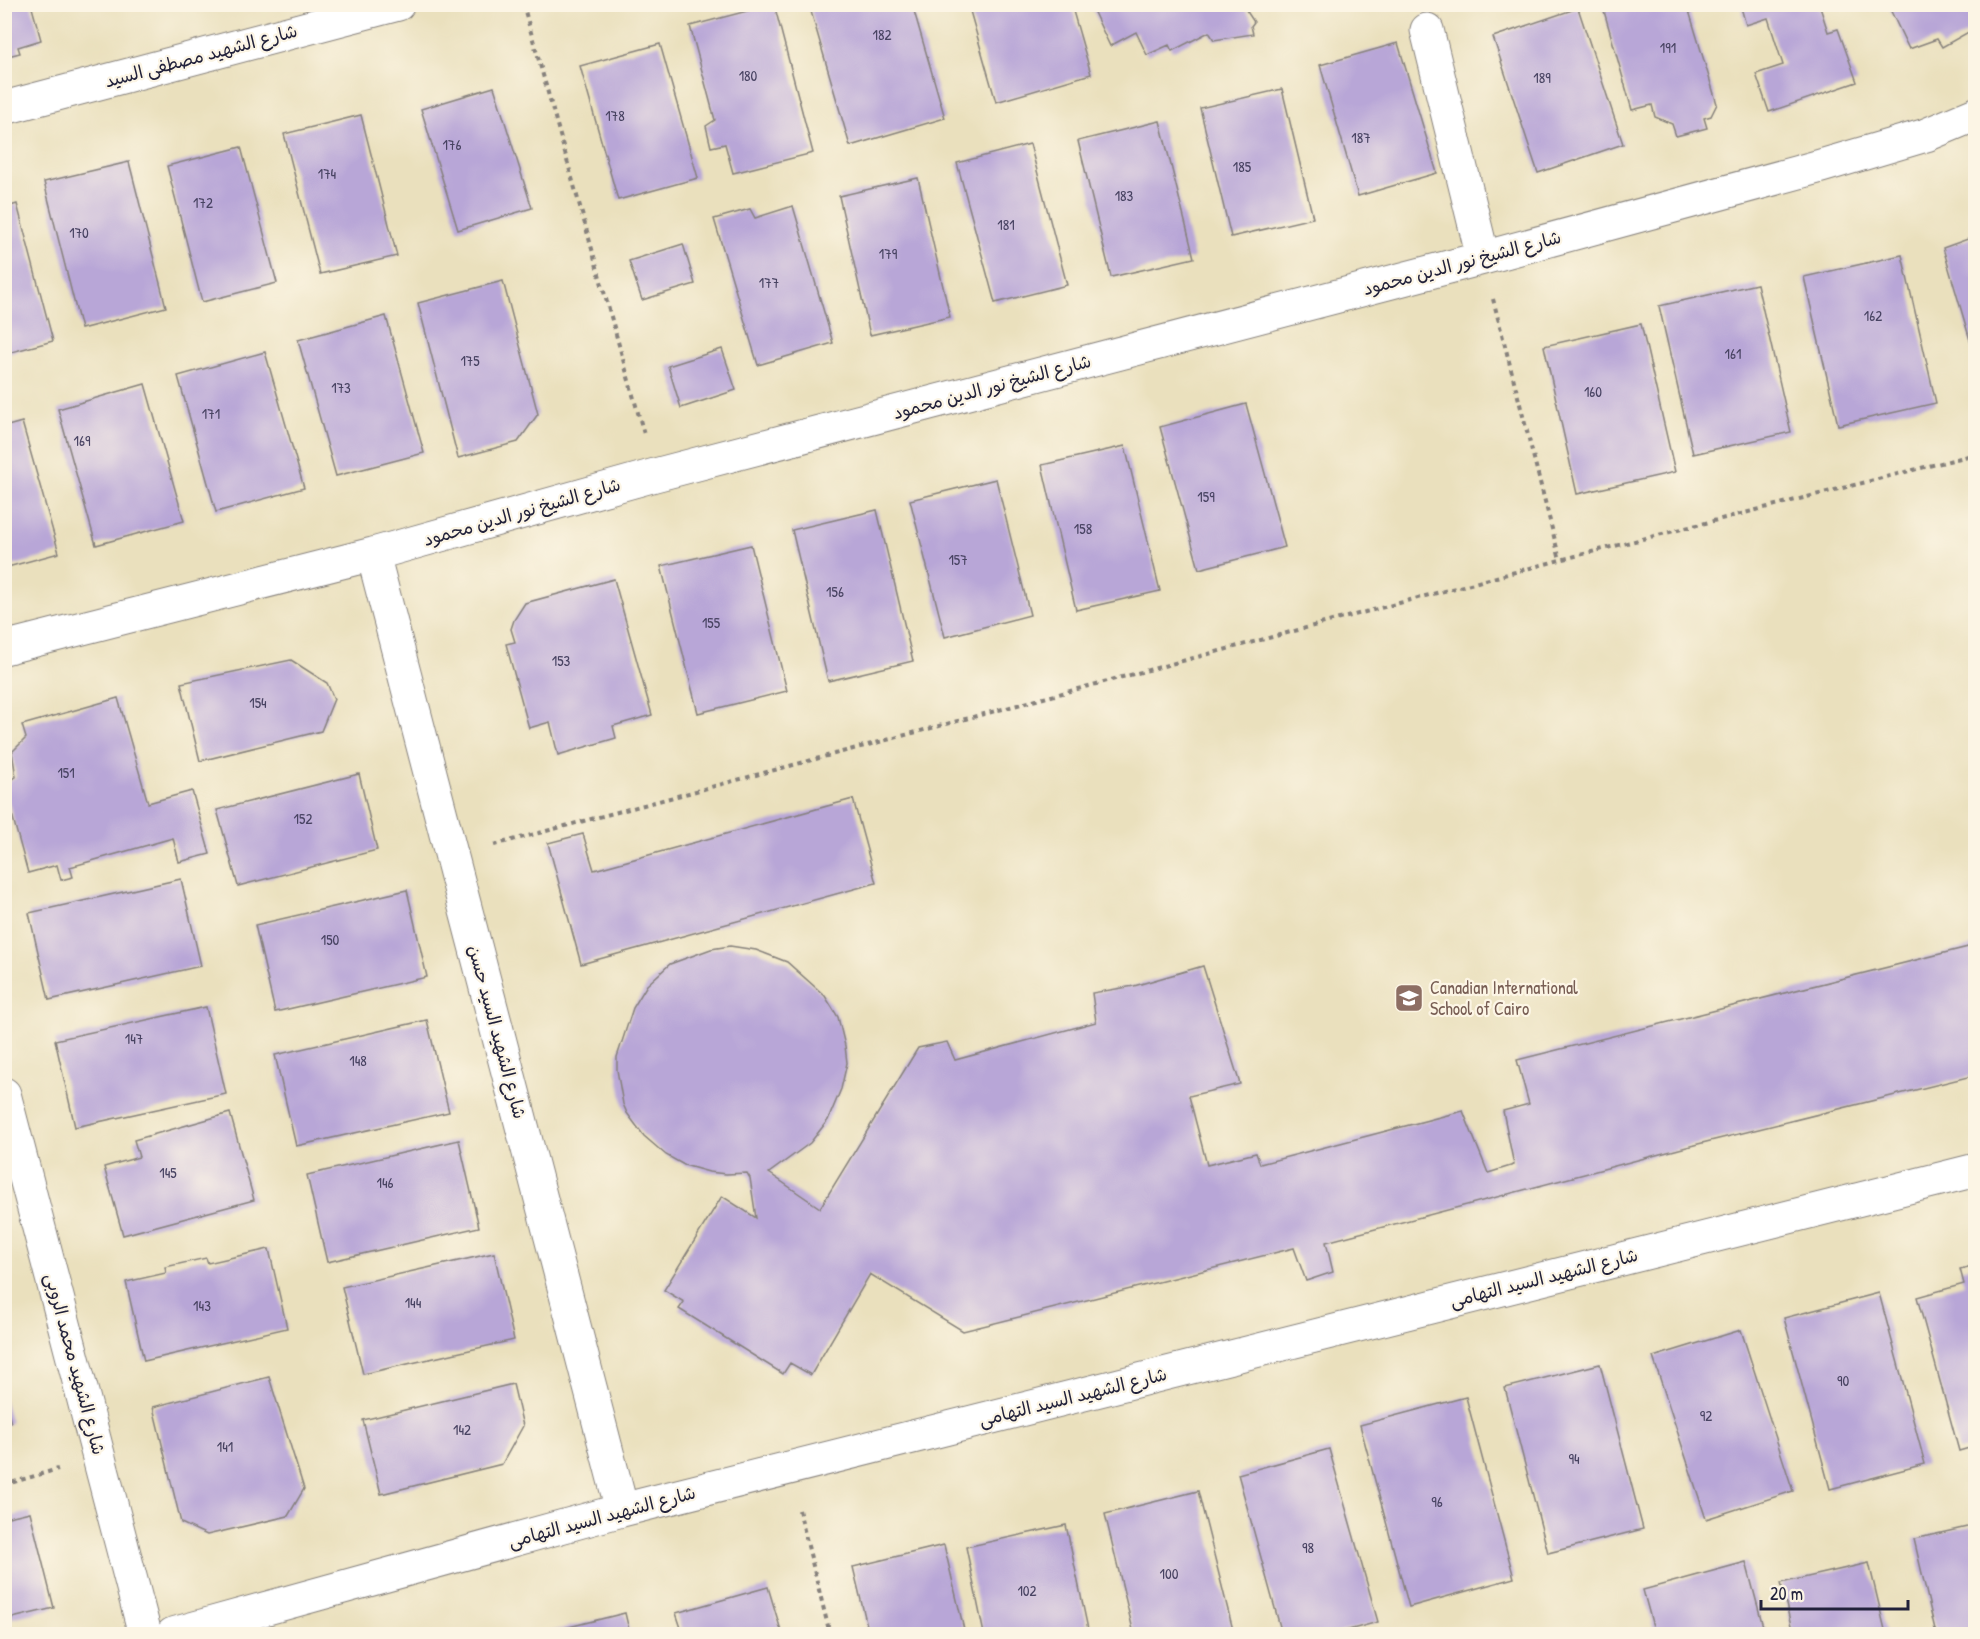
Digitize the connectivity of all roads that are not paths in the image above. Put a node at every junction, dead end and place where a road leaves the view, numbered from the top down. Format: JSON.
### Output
{"nodes":[{"id":1,"x":398,"y":4,"type":"edge"},
{"id":2,"x":1427,"y":30,"type":"dead end"},
{"id":3,"x":4,"y":108,"type":"edge"},
{"id":4,"x":1976,"y":114,"type":"edge"},
{"id":5,"x":1483,"y":258,"type":"junction"},
{"id":6,"x":373,"y":554,"type":"junction"},
{"id":7,"x":4,"y":648,"type":"edge"},
{"id":8,"x":4,"y":1094,"type":"edge"},
{"id":9,"x":1976,"y":1170,"type":"edge"},
{"id":10,"x":622,"y":1510,"type":"junction"},
{"id":11,"x":145,"y":1635,"type":"edge"},
{"id":12,"x":173,"y":1635,"type":"edge"}],
"edges":[{"from":1,"to":3,"type":"street","name":"شارع الشهيد مصطفى السيد"},
{"from":2,"to":5,"type":"street"},
{"from":4,"to":5,"type":"street","name":"شارع الشيخ نور الدين محمود"},
{"from":5,"to":6,"type":"street","name":"شارع الشيخ نور الدين محمود"},
{"from":6,"to":7,"type":"street","name":"شارع الشيخ نور الدين محمود"},
{"from":6,"to":10,"type":"street","name":"شارع الشهيد السيد حسن"},
{"from":8,"to":11,"type":"street","name":"شارع الشهيد محمد الروبى"},
{"from":9,"to":10,"type":"street","name":"شارع الشهيد السيد التهامى"},
{"from":10,"to":12,"type":"street","name":"شارع الشهيد السيد التهامى"}]}
